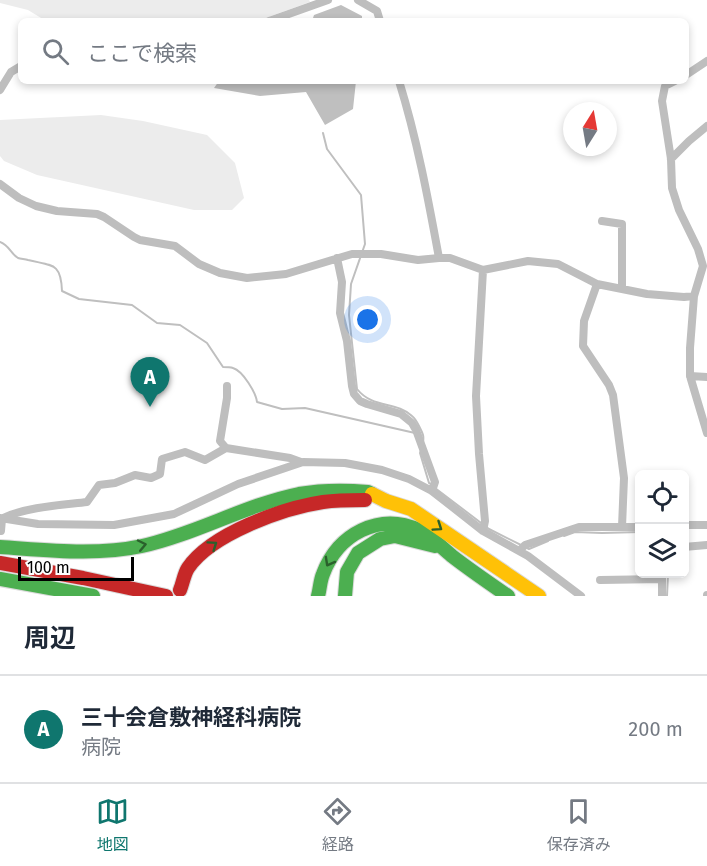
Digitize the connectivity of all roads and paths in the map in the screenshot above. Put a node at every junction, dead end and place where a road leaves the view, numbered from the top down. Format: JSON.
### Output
{"nodes":[{"id":1,"x":328,"y":0,"type":"edge"},
{"id":2,"x":358,"y":0,"type":"edge"},
{"id":3,"x":277,"y":18,"type":"edge"},
{"id":4,"x":379,"y":18,"type":"edge"},
{"id":5,"x":707,"y":61,"type":"edge"},
{"id":6,"x":18,"y":68,"type":"edge"},
{"id":7,"x":689,"y":73,"type":"edge"},
{"id":8,"x":400,"y":84,"type":"edge"},
{"id":9,"x":669,"y":84,"type":"edge"},
{"id":10,"x":0,"y":90,"type":"edge"},
{"id":11,"x":707,"y":126,"type":"edge"},
{"id":12,"x":671,"y":159,"type":"junction"},
{"id":13,"x":0,"y":184,"type":"edge"},
{"id":14,"x":602,"y":220,"type":"dead end"},
{"id":15,"x":337,"y":258,"type":"junction"},
{"id":16,"x":439,"y":258,"type":"junction"},
{"id":17,"x":705,"y":267,"type":"edge"},
{"id":18,"x":483,"y":270,"type":"junction"},
{"id":19,"x":597,"y":284,"type":"junction"},
{"id":20,"x":622,"y":289,"type":"junction"},
{"id":21,"x":694,"y":296,"type":"junction"},
{"id":22,"x":690,"y":376,"type":"junction"},
{"id":23,"x":707,"y":376,"type":"edge"},
{"id":24,"x":227,"y":386,"type":"dead end"},
{"id":25,"x":707,"y":433,"type":"edge"},
{"id":26,"x":226,"y":448,"type":"junction"},
{"id":27,"x":303,"y":462,"type":"junction"},
{"id":28,"x":434,"y":488,"type":"junction"},
{"id":29,"x":386,"y":501,"type":"junction"},
{"id":30,"x":1,"y":518,"type":"edge"},
{"id":31,"x":689,"y":525,"type":"edge"},
{"id":32,"x":707,"y":525,"type":"edge"},
{"id":33,"x":622,"y":527,"type":"junction"},
{"id":34,"x":635,"y":527,"type":"edge"},
{"id":35,"x":484,"y":528,"type":"junction"},
{"id":36,"x":1,"y":531,"type":"edge"},
{"id":37,"x":707,"y":545,"type":"edge"},
{"id":38,"x":689,"y":546,"type":"edge"},
{"id":39,"x":0,"y":547,"type":"edge"},
{"id":40,"x":522,"y":548,"type":"junction"},
{"id":41,"x":443,"y":549,"type":"junction"},
{"id":42,"x":0,"y":563,"type":"edge"},
{"id":43,"x":635,"y":578,"type":"edge"},
{"id":44,"x":662,"y":578,"type":"edge"},
{"id":45,"x":0,"y":579,"type":"edge"},
{"id":46,"x":600,"y":580,"type":"dead end"},
{"id":47,"x":180,"y":590,"type":"dead end"},
{"id":48,"x":93,"y":596,"type":"edge"},
{"id":49,"x":166,"y":596,"type":"edge"},
{"id":50,"x":318,"y":596,"type":"edge"},
{"id":51,"x":345,"y":596,"type":"edge"},
{"id":52,"x":508,"y":596,"type":"edge"},
{"id":53,"x":539,"y":596,"type":"edge"},
{"id":54,"x":580,"y":596,"type":"edge"},
{"id":55,"x":662,"y":596,"type":"edge"}],
"edges":[{"from":1,"to":3,"type":"street"},
{"from":2,"to":4,"type":"street"},
{"from":5,"to":7,"type":"street"},
{"from":6,"to":10,"type":"street"},
{"from":8,"to":16,"type":"street"},
{"from":9,"to":12,"type":"street"},
{"from":11,"to":12,"type":"street"},
{"from":12,"to":17,"type":"street"},
{"from":13,"to":15,"type":"street"},
{"from":14,"to":20,"type":"street"},
{"from":15,"to":16,"type":"street"},
{"from":15,"to":28,"type":"street"},
{"from":16,"to":18,"type":"street"},
{"from":17,"to":21,"type":"street"},
{"from":18,"to":19,"type":"street"},
{"from":18,"to":35,"type":"street"},
{"from":19,"to":20,"type":"street"},
{"from":19,"to":33,"type":"street"},
{"from":20,"to":21,"type":"street"},
{"from":21,"to":22,"type":"street"},
{"from":22,"to":23,"type":"street"},
{"from":22,"to":25,"type":"street"},
{"from":24,"to":26,"type":"street"},
{"from":26,"to":27,"type":"street"},
{"from":26,"to":30,"type":"street"},
{"from":27,"to":28,"type":"street"},
{"from":27,"to":30,"type":"street"},
{"from":28,"to":35,"type":"street"},
{"from":39,"to":29,"type":"highway","one_way":true},
{"from":47,"to":29,"type":"highway","one_way":true},
{"from":29,"to":53,"type":"highway","one_way":true},
{"from":30,"to":36,"type":"street"},
{"from":31,"to":32,"type":"street"},
{"from":33,"to":34,"type":"street"},
{"from":33,"to":40,"type":"street"},
{"from":35,"to":40,"type":"street"},
{"from":37,"to":38,"type":"street"},
{"from":40,"to":54,"type":"street"},
{"from":41,"to":50,"type":"highway","one_way":true},
{"from":41,"to":51,"type":"highway"},
{"from":41,"to":52,"type":"highway"},
{"from":42,"to":49,"type":"highway"},
{"from":43,"to":46,"type":"street"},
{"from":44,"to":55,"type":"street"},
{"from":45,"to":48,"type":"highway"}]}
